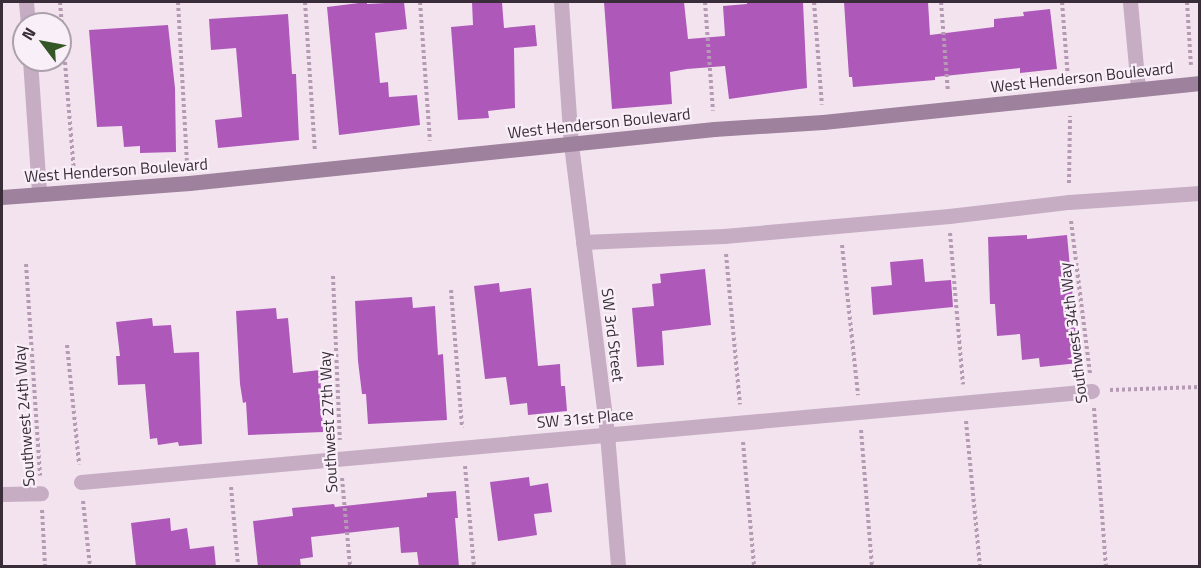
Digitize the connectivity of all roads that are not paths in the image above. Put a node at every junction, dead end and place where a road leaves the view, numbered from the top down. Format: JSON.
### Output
{"nodes":[{"id":1,"x":561,"y":2,"type":"edge"},
{"id":2,"x":1130,"y":2,"type":"edge"},
{"id":3,"x":31,"y":72,"type":"edge"},
{"id":4,"x":1196,"y":83,"type":"edge"},
{"id":5,"x":1138,"y":89,"type":"junction"},
{"id":6,"x":570,"y":144,"type":"junction"},
{"id":7,"x":39,"y":193,"type":"junction"},
{"id":8,"x":1200,"y":193,"type":"edge"},
{"id":9,"x":2,"y":197,"type":"edge"},
{"id":10,"x":583,"y":242,"type":"junction"},
{"id":11,"x":1092,"y":391,"type":"road end"},
{"id":12,"x":607,"y":434,"type":"junction"},
{"id":13,"x":81,"y":482,"type":"road end"},
{"id":14,"x":41,"y":493,"type":"road end"},
{"id":15,"x":2,"y":494,"type":"edge"},
{"id":16,"x":618,"y":567,"type":"edge"}],
"edges":[{"from":1,"to":6,"type":"street","name":"SW 3rd Street"},
{"from":2,"to":5,"type":"street"},
{"from":3,"to":7,"type":"street"},
{"from":4,"to":5,"type":"street","name":"West Henderson Boulevard"},
{"from":5,"to":6,"type":"street","name":"West Henderson Boulevard"},
{"from":6,"to":7,"type":"street","name":"West Henderson Boulevard"},
{"from":6,"to":10,"type":"street","name":"SW 3rd Street"},
{"from":7,"to":9,"type":"street","name":"West Henderson Boulevard"},
{"from":8,"to":10,"type":"street"},
{"from":10,"to":12,"type":"street","name":"SW 3rd Street"},
{"from":11,"to":12,"type":"street","name":"SW 31st Place"},
{"from":12,"to":13,"type":"street","name":"SW 31st Place"},
{"from":12,"to":16,"type":"street","name":"SW 3rd Street"},
{"from":14,"to":15,"type":"street"}]}
